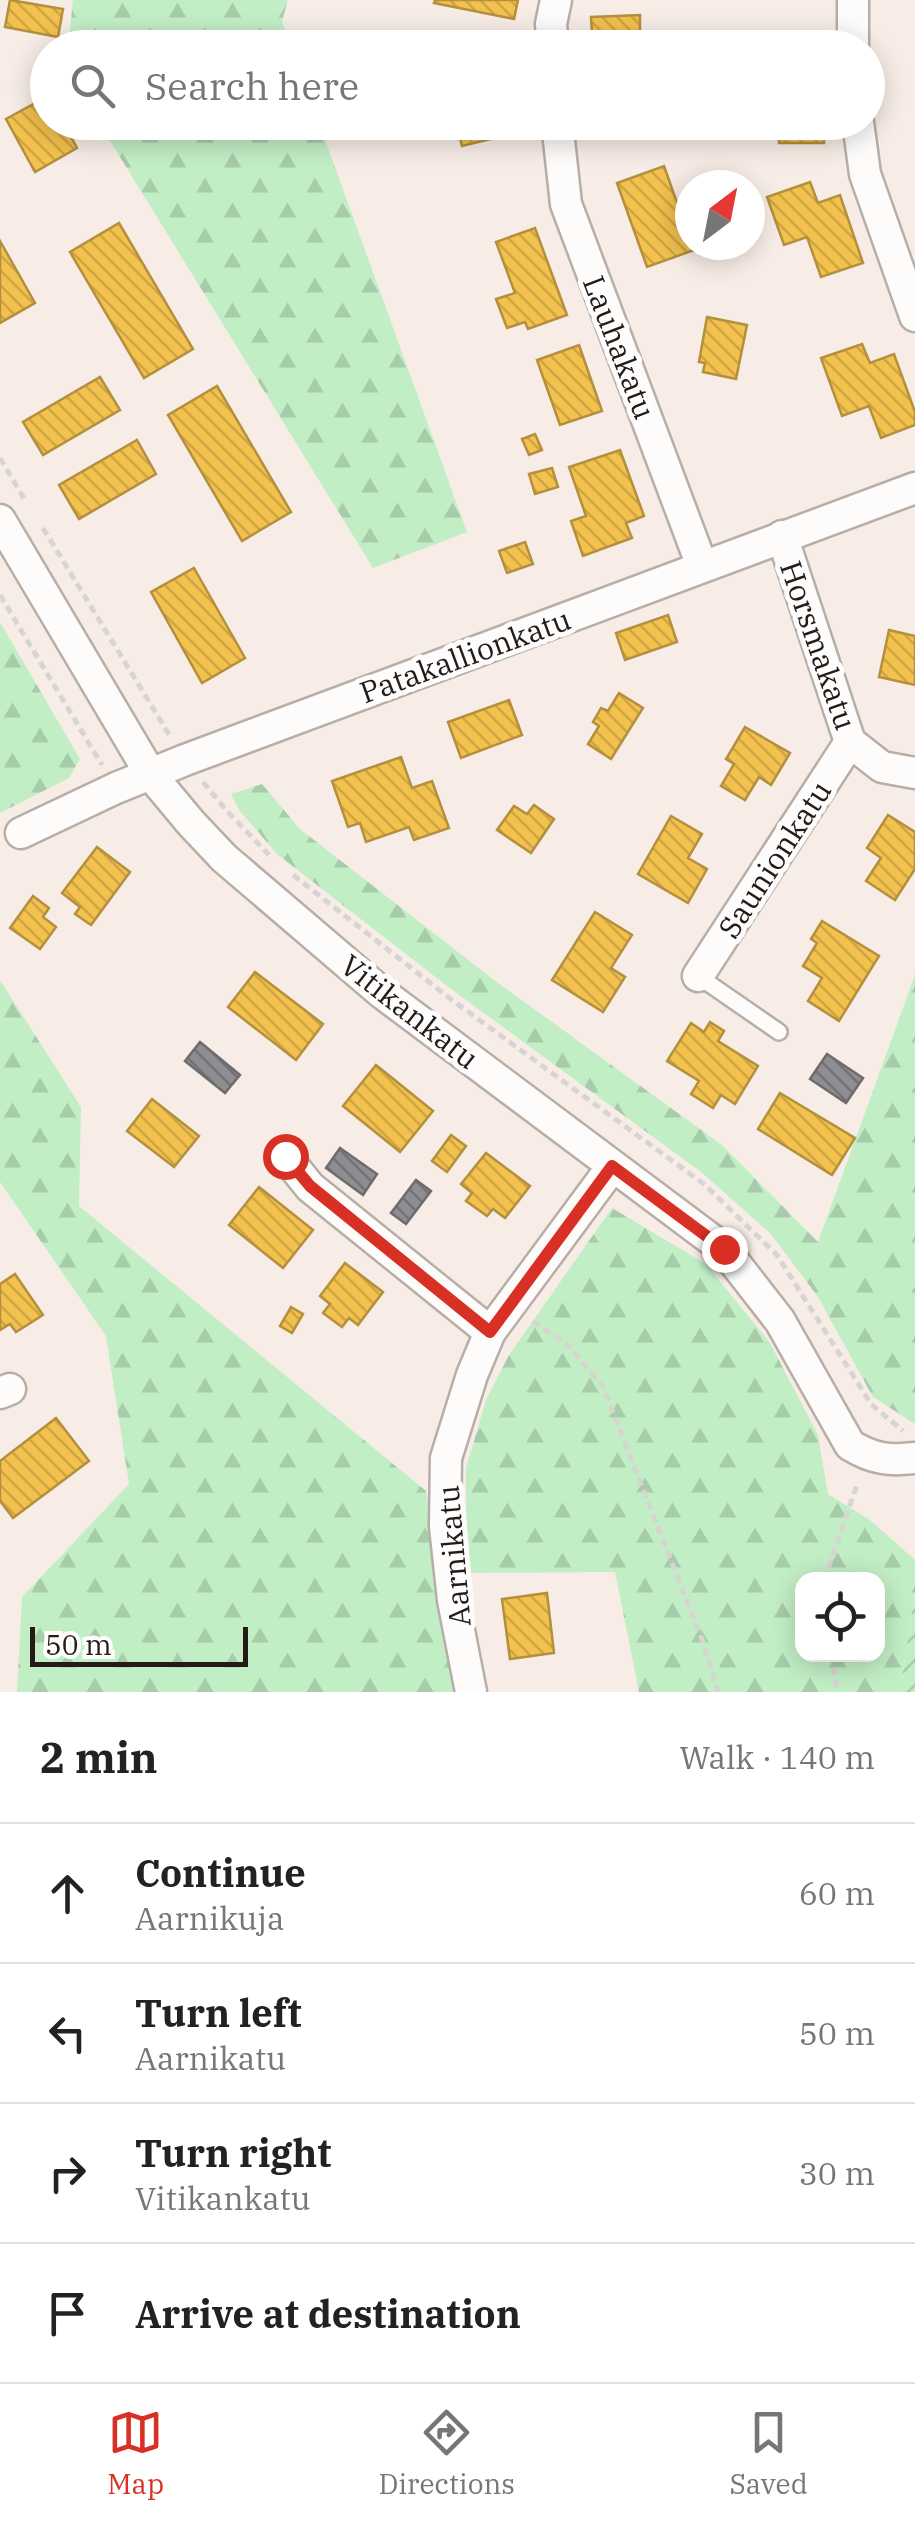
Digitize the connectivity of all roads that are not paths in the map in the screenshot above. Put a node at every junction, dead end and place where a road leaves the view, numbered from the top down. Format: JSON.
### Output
{"nodes":[{"id":1,"x":556,"y":0,"type":"edge"},
{"id":2,"x":853,"y":0,"type":"edge"},
{"id":3,"x":552,"y":30,"type":"edge"},
{"id":4,"x":853,"y":30,"type":"edge"},
{"id":5,"x":559,"y":140,"type":"edge"},
{"id":6,"x":860,"y":140,"type":"edge"},
{"id":7,"x":915,"y":316,"type":"edge"},
{"id":8,"x":915,"y":488,"type":"edge"},
{"id":9,"x":0,"y":520,"type":"edge"},
{"id":10,"x":782,"y":536,"type":"junction"},
{"id":11,"x":702,"y":566,"type":"junction"},
{"id":12,"x":850,"y":742,"type":"junction"},
{"id":13,"x":915,"y":774,"type":"edge"},
{"id":14,"x":151,"y":775,"type":"junction"},
{"id":15,"x":20,"y":833,"type":"dead end"},
{"id":16,"x":698,"y":976,"type":"joint"},
{"id":17,"x":779,"y":1032,"type":"dead end"},
{"id":18,"x":285,"y":1156,"type":"dead end"},
{"id":19,"x":612,"y":1166,"type":"junction"},
{"id":20,"x":490,"y":1332,"type":"junction"},
{"id":21,"x":915,"y":1458,"type":"edge"},
{"id":22,"x":471,"y":1692,"type":"edge"}],
"edges":[{"from":1,"to":3,"type":"street"},
{"from":2,"to":4,"type":"street"},
{"from":5,"to":11,"type":"street","name":"Lauhakatu"},
{"from":6,"to":7,"type":"street"},
{"from":8,"to":10,"type":"street","name":"Patakallionkatu"},
{"from":9,"to":14,"type":"street","name":"Vitikankatu"},
{"from":10,"to":11,"type":"street","name":"Patakallionkatu"},
{"from":10,"to":12,"type":"street","name":"Horsmakatu"},
{"from":11,"to":14,"type":"street","name":"Patakallionkatu"},
{"from":12,"to":13,"type":"street","name":"Horsmakatu"},
{"from":12,"to":16,"type":"street","name":"Saunionkatu"},
{"from":14,"to":15,"type":"street","name":"Patakallionkatu"},
{"from":14,"to":19,"type":"street","name":"Vitikankatu"},
{"from":16,"to":17,"type":"lane"},
{"from":18,"to":20,"type":"street"},
{"from":19,"to":20,"type":"street","name":"Aarnikatu"},
{"from":19,"to":21,"type":"street","name":"Vitikankatu"},
{"from":20,"to":22,"type":"street","name":"Aarnikatu"}]}
